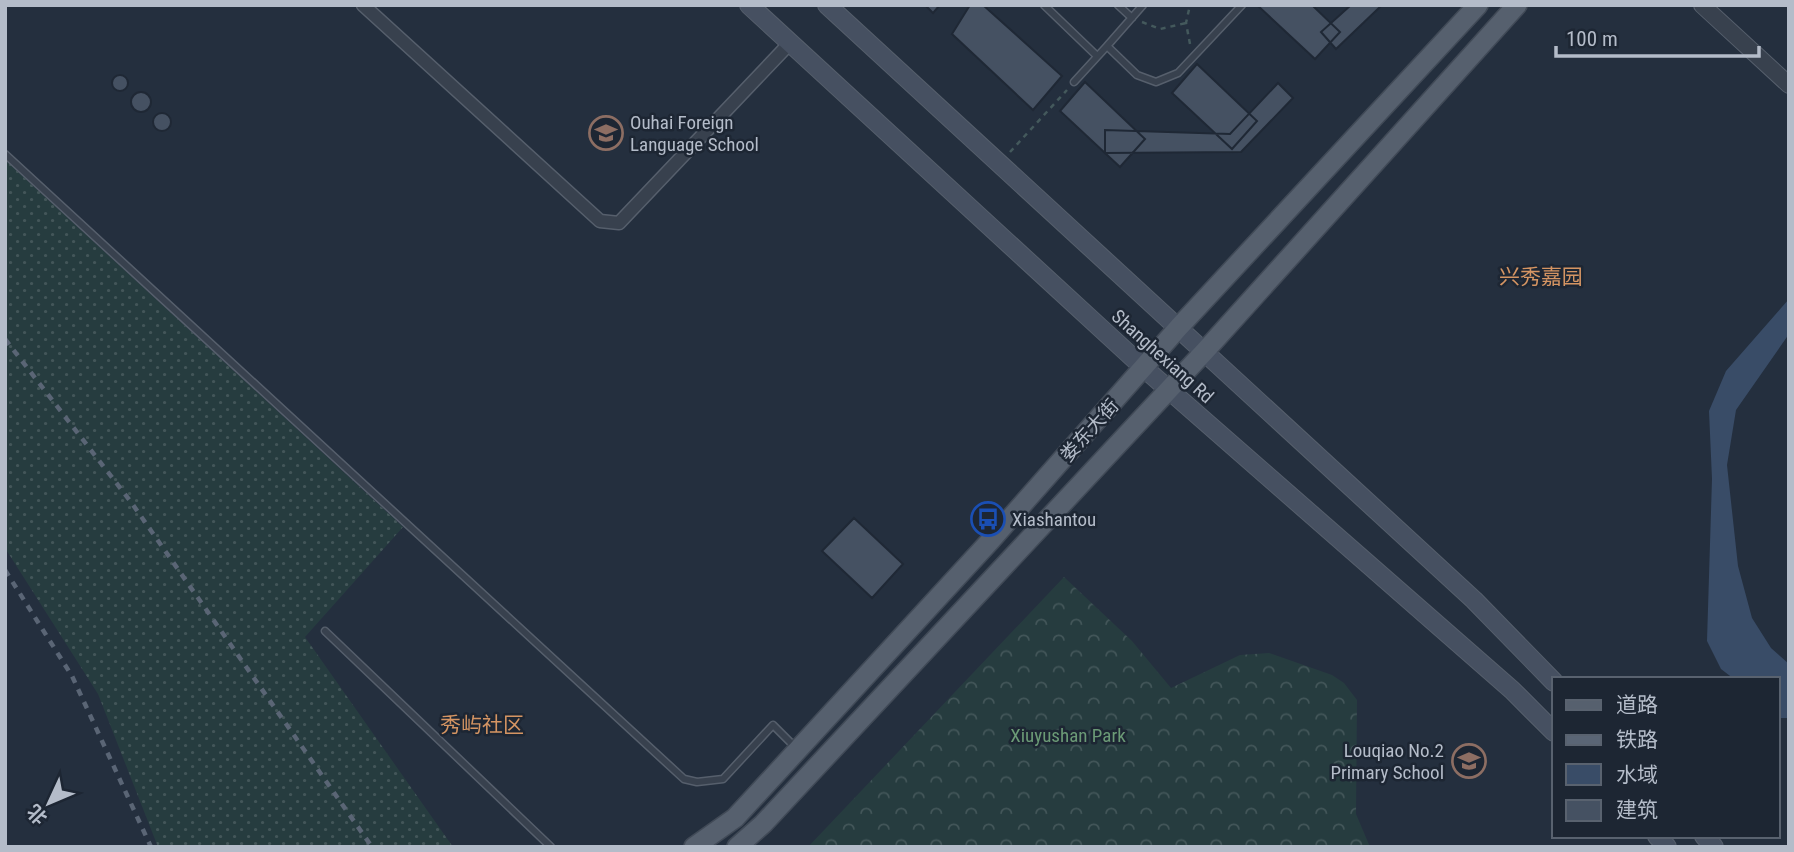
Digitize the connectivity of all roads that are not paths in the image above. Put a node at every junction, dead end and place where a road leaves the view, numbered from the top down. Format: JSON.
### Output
{"nodes":[{"id":1,"x":363,"y":5,"type":"edge"},
{"id":2,"x":749,"y":5,"type":"edge"},
{"id":3,"x":827,"y":5,"type":"edge"},
{"id":4,"x":1044,"y":5,"type":"edge"},
{"id":5,"x":1118,"y":5,"type":"edge"},
{"id":6,"x":1143,"y":5,"type":"edge"},
{"id":7,"x":1242,"y":5,"type":"edge"},
{"id":8,"x":1478,"y":5,"type":"edge"},
{"id":9,"x":1517,"y":5,"type":"edge"},
{"id":10,"x":1702,"y":5,"type":"edge"},
{"id":11,"x":1132,"y":18,"type":"junction"},
{"id":12,"x":790,"y":43,"type":"junction"},
{"id":13,"x":1107,"y":46,"type":"junction"},
{"id":14,"x":1097,"y":56,"type":"junction"},
{"id":15,"x":1074,"y":82,"type":"road end"},
{"id":16,"x":1789,"y":85,"type":"edge"},
{"id":17,"x":5,"y":154,"type":"edge"},
{"id":18,"x":1179,"y":327,"type":"junction"},
{"id":19,"x":1205,"y":351,"type":"junction"},
{"id":20,"x":1144,"y":368,"type":"junction"},
{"id":21,"x":1169,"y":388,"type":"junction"},
{"id":22,"x":325,"y":631,"type":"dead end"},
{"id":23,"x":1552,"y":680,"type":"edge"},
{"id":24,"x":1552,"y":730,"type":"edge"},
{"id":25,"x":797,"y":750,"type":"junction"},
{"id":26,"x":551,"y":847,"type":"edge"},
{"id":27,"x":694,"y":847,"type":"edge"},
{"id":28,"x":737,"y":847,"type":"edge"}],
"edges":[{"from":1,"to":12,"type":"street"},
{"from":2,"to":12,"type":"main road","name":"Shanghexiang Rd"},
{"from":3,"to":18,"type":"main road","name":"Shanghexiang Rd"},
{"from":4,"to":14,"type":"lane"},
{"from":5,"to":11,"type":"lane"},
{"from":6,"to":11,"type":"lane"},
{"from":7,"to":13,"type":"lane"},
{"from":8,"to":18,"type":"main road","name":"娄东大街"},
{"from":9,"to":19,"type":"main road","name":"娄东大街"},
{"from":10,"to":16,"type":"street"},
{"from":11,"to":13,"type":"lane"},
{"from":12,"to":20,"type":"main road","name":"Shanghexiang Rd"},
{"from":13,"to":14,"type":"lane"},
{"from":14,"to":15,"type":"lane"},
{"from":17,"to":25,"type":"lane"},
{"from":18,"to":19,"type":"main road","name":"Shanghexiang Rd"},
{"from":18,"to":20,"type":"main road","name":"娄东大街"},
{"from":19,"to":21,"type":"main road","name":"娄东大街"},
{"from":19,"to":23,"type":"main road","name":"Shanghexiang Rd"},
{"from":20,"to":21,"type":"main road","name":"Shanghexiang Rd"},
{"from":20,"to":25,"type":"main road","name":"娄东大街"},
{"from":21,"to":24,"type":"main road","name":"Shanghexiang Rd"},
{"from":21,"to":28,"type":"main road","name":"娄东大街"},
{"from":22,"to":26,"type":"lane"},
{"from":25,"to":27,"type":"main road","name":"娄东大街"}]}
